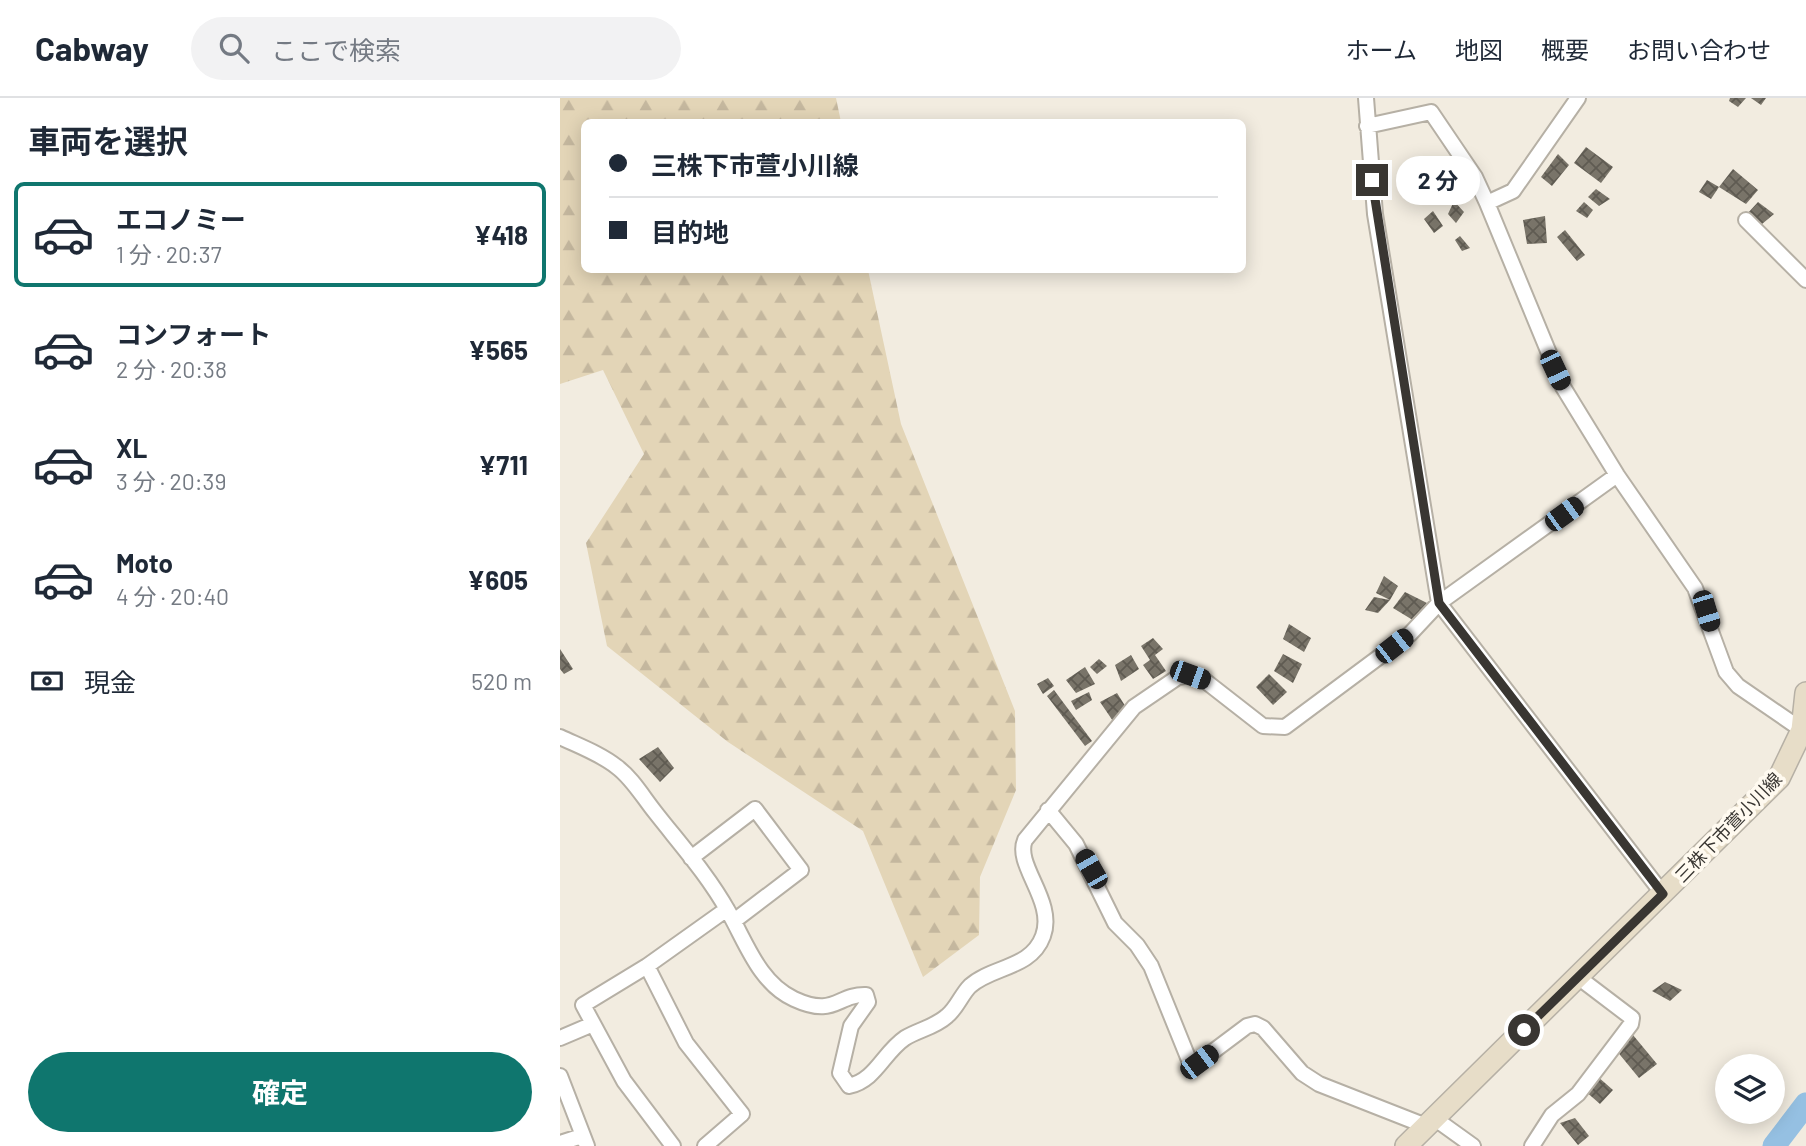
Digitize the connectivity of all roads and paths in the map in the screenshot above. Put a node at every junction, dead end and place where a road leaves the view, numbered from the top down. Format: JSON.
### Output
{"nodes":[{"id":1,"x":1366,"y":98,"type":"edge"},
{"id":2,"x":1578,"y":98,"type":"edge"},
{"id":3,"x":1367,"y":126,"type":"junction"},
{"id":4,"x":1487,"y":203,"type":"junction"},
{"id":5,"x":1746,"y":220,"type":"dead end"},
{"id":6,"x":1806,"y":280,"type":"edge"},
{"id":7,"x":1611,"y":480,"type":"junction"},
{"id":8,"x":1439,"y":603,"type":"junction"},
{"id":9,"x":1806,"y":693,"type":"edge"},
{"id":10,"x":1802,"y":730,"type":"junction"},
{"id":11,"x":560,"y":737,"type":"edge"},
{"id":12,"x":1048,"y":810,"type":"junction"},
{"id":13,"x":691,"y":858,"type":"junction"},
{"id":14,"x":1663,"y":894,"type":"junction"},
{"id":15,"x":731,"y":915,"type":"junction"},
{"id":16,"x":647,"y":966,"type":"junction"},
{"id":17,"x":1578,"y":977,"type":"junction"},
{"id":18,"x":593,"y":1024,"type":"junction"},
{"id":19,"x":560,"y":1038,"type":"edge"},
{"id":20,"x":560,"y":1076,"type":"edge"},
{"id":21,"x":1430,"y":1122,"type":"junction"},
{"id":22,"x":584,"y":1141,"type":"edge"},
{"id":23,"x":560,"y":1143,"type":"edge"},
{"id":24,"x":673,"y":1146,"type":"edge"},
{"id":25,"x":705,"y":1146,"type":"edge"},
{"id":26,"x":1406,"y":1146,"type":"edge"},
{"id":27,"x":1474,"y":1146,"type":"edge"},
{"id":28,"x":1532,"y":1146,"type":"edge"}],
"edges":[{"from":1,"to":3,"type":"street"},
{"from":2,"to":4,"type":"street"},
{"from":3,"to":4,"type":"street"},
{"from":3,"to":8,"type":"street"},
{"from":4,"to":7,"type":"street"},
{"from":5,"to":6,"type":"street"},
{"from":7,"to":8,"type":"street"},
{"from":7,"to":10,"type":"street"},
{"from":8,"to":12,"type":"street"},
{"from":8,"to":14,"type":"street"},
{"from":9,"to":10,"type":"main road","name":"三株下市萱小川線"},
{"from":10,"to":14,"type":"main road","name":"三株下市萱小川線"},
{"from":11,"to":13,"type":"street"},
{"from":12,"to":15,"type":"street"},
{"from":12,"to":21,"type":"street"},
{"from":13,"to":15,"type":"street"},
{"from":13,"to":15,"type":"street"},
{"from":14,"to":17,"type":"main road","name":"三株下市萱小川線"},
{"from":15,"to":16,"type":"street"},
{"from":16,"to":18,"type":"street"},
{"from":16,"to":25,"type":"street"},
{"from":17,"to":21,"type":"main road","name":"三株下市萱小川線"},
{"from":17,"to":28,"type":"street"},
{"from":18,"to":19,"type":"street"},
{"from":18,"to":24,"type":"street"},
{"from":20,"to":22,"type":"street"},
{"from":21,"to":26,"type":"main road","name":"三株下市萱小川線"},
{"from":21,"to":27,"type":"street"},
{"from":22,"to":23,"type":"street"}]}
